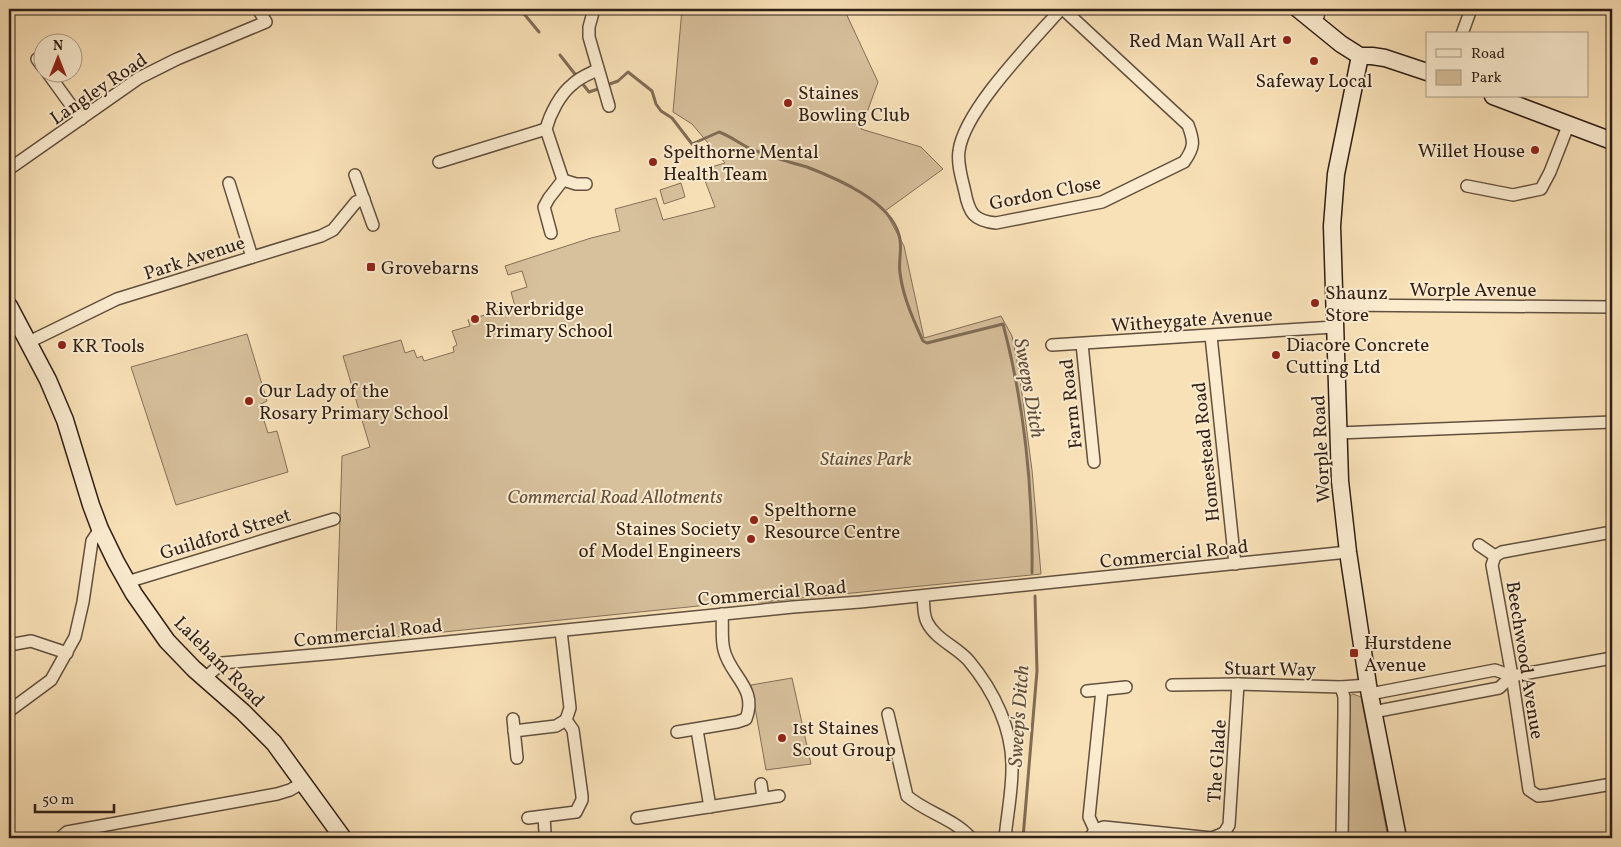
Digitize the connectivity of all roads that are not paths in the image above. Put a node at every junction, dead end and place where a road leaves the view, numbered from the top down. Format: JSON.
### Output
{"nodes":[{"id":1,"x":258,"y":9,"type":"edge"},
{"id":2,"x":594,"y":9,"type":"edge"},
{"id":3,"x":1062,"y":9,"type":"edge"},
{"id":4,"x":1298,"y":9,"type":"edge"},
{"id":5,"x":1471,"y":9,"type":"edge"},
{"id":6,"x":1318,"y":16,"type":"edge"},
{"id":7,"x":1463,"y":32,"type":"edge"},
{"id":8,"x":1360,"y":56,"type":"junction"},
{"id":9,"x":598,"y":70,"type":"junction"},
{"id":10,"x":1426,"y":72,"type":"edge"},
{"id":11,"x":54,"y":82,"type":"edge"},
{"id":12,"x":1498,"y":98,"type":"edge"},
{"id":13,"x":608,"y":103,"type":"dead end"},
{"id":14,"x":81,"y":119,"type":"junction"},
{"id":15,"x":1568,"y":126,"type":"junction"},
{"id":16,"x":546,"y":129,"type":"junction"},
{"id":17,"x":1612,"y":141,"type":"edge"},
{"id":18,"x":439,"y":162,"type":"dead end"},
{"id":19,"x":9,"y":169,"type":"edge"},
{"id":20,"x":355,"y":174,"type":"dead end"},
{"id":21,"x":563,"y":180,"type":"junction"},
{"id":22,"x":229,"y":183,"type":"dead end"},
{"id":23,"x":586,"y":184,"type":"dead end"},
{"id":24,"x":1467,"y":186,"type":"dead end"},
{"id":25,"x":364,"y":199,"type":"junction"},
{"id":26,"x":373,"y":225,"type":"dead end"},
{"id":27,"x":551,"y":233,"type":"dead end"},
{"id":28,"x":252,"y":257,"type":"junction"},
{"id":29,"x":1334,"y":305,"type":"junction"},
{"id":30,"x":9,"y":306,"type":"edge"},
{"id":31,"x":1612,"y":308,"type":"edge"},
{"id":32,"x":1334,"y":327,"type":"junction"},
{"id":33,"x":1210,"y":336,"type":"junction"},
{"id":34,"x":29,"y":342,"type":"junction"},
{"id":35,"x":1082,"y":344,"type":"junction"},
{"id":36,"x":1052,"y":345,"type":"dead end"},
{"id":37,"x":1612,"y":422,"type":"edge"},
{"id":38,"x":1338,"y":433,"type":"junction"},
{"id":39,"x":1094,"y":462,"type":"dead end"},
{"id":40,"x":334,"y":519,"type":"dead end"},
{"id":41,"x":100,"y":529,"type":"junction"},
{"id":42,"x":1612,"y":532,"type":"edge"},
{"id":43,"x":1479,"y":545,"type":"dead end"},
{"id":44,"x":1348,"y":552,"type":"junction"},
{"id":45,"x":1495,"y":556,"type":"junction"},
{"id":46,"x":1235,"y":564,"type":"junction"},
{"id":47,"x":127,"y":582,"type":"junction"},
{"id":48,"x":923,"y":596,"type":"junction"},
{"id":49,"x":722,"y":614,"type":"junction"},
{"id":50,"x":561,"y":631,"type":"junction"},
{"id":51,"x":9,"y":645,"type":"edge"},
{"id":52,"x":67,"y":653,"type":"junction"},
{"id":53,"x":1612,"y":658,"type":"edge"},
{"id":54,"x":1512,"y":676,"type":"junction"},
{"id":55,"x":204,"y":678,"type":"junction"},
{"id":56,"x":1238,"y":684,"type":"junction"},
{"id":57,"x":1172,"y":685,"type":"dead end"},
{"id":58,"x":1126,"y":687,"type":"dead end"},
{"id":59,"x":1341,"y":687,"type":"junction"},
{"id":60,"x":1369,"y":689,"type":"junction"},
{"id":61,"x":1102,"y":690,"type":"junction"},
{"id":62,"x":1087,"y":691,"type":"dead end"},
{"id":63,"x":9,"y":711,"type":"edge"},
{"id":64,"x":1373,"y":712,"type":"junction"},
{"id":65,"x":888,"y":714,"type":"dead end"},
{"id":66,"x":513,"y":719,"type":"dead end"},
{"id":67,"x":566,"y":720,"type":"junction"},
{"id":68,"x":697,"y":730,"type":"junction"},
{"id":69,"x":514,"y":731,"type":"junction"},
{"id":70,"x":677,"y":732,"type":"dead end"},
{"id":71,"x":517,"y":758,"type":"dead end"},
{"id":72,"x":304,"y":782,"type":"junction"},
{"id":73,"x":761,"y":784,"type":"dead end"},
{"id":74,"x":1612,"y":784,"type":"edge"},
{"id":75,"x":779,"y":796,"type":"dead end"},
{"id":76,"x":763,"y":798,"type":"junction"},
{"id":77,"x":710,"y":807,"type":"junction"},
{"id":78,"x":544,"y":817,"type":"junction"},
{"id":79,"x":528,"y":818,"type":"dead end"},
{"id":80,"x":637,"y":818,"type":"dead end"},
{"id":81,"x":545,"y":832,"type":"dead end"},
{"id":82,"x":1092,"y":834,"type":"edge"},
{"id":83,"x":1004,"y":836,"type":"edge"},
{"id":84,"x":1224,"y":836,"type":"edge"},
{"id":85,"x":60,"y":838,"type":"edge"},
{"id":86,"x":342,"y":838,"type":"edge"},
{"id":87,"x":970,"y":838,"type":"edge"},
{"id":88,"x":1342,"y":838,"type":"edge"},
{"id":89,"x":1398,"y":838,"type":"edge"}],
"edges":[{"from":1,"to":14,"type":"street","name":"Langley Road"},
{"from":2,"to":9,"type":"street"},
{"from":3,"to":3,"type":"street","name":"Gordon Close"},
{"from":4,"to":6,"type":"street"},
{"from":5,"to":7,"type":"street"},
{"from":6,"to":8,"type":"street"},
{"from":8,"to":10,"type":"street"},
{"from":8,"to":29,"type":"street","name":"Worple Road"},
{"from":9,"to":13,"type":"street"},
{"from":9,"to":16,"type":"street"},
{"from":11,"to":14,"type":"street"},
{"from":12,"to":15,"type":"street"},
{"from":14,"to":19,"type":"street","name":"Langley Road"},
{"from":15,"to":17,"type":"street"},
{"from":15,"to":24,"type":"street"},
{"from":16,"to":18,"type":"street"},
{"from":16,"to":21,"type":"street"},
{"from":20,"to":25,"type":"street"},
{"from":21,"to":23,"type":"street"},
{"from":21,"to":27,"type":"street"},
{"from":22,"to":28,"type":"street"},
{"from":25,"to":26,"type":"street"},
{"from":25,"to":28,"type":"street","name":"Park Avenue"},
{"from":28,"to":34,"type":"street","name":"Park Avenue"},
{"from":29,"to":31,"type":"street","name":"Worple Avenue"},
{"from":29,"to":32,"type":"street","name":"Worple Road"},
{"from":30,"to":34,"type":"street","name":"Laleham Road"},
{"from":32,"to":33,"type":"street","name":"Witheygate Avenue"},
{"from":32,"to":38,"type":"street","name":"Worple Road"},
{"from":33,"to":35,"type":"street","name":"Witheygate Avenue"},
{"from":33,"to":46,"type":"street","name":"Homestead Road"},
{"from":34,"to":41,"type":"street","name":"Laleham Road"},
{"from":35,"to":36,"type":"street","name":"Witheygate Avenue"},
{"from":35,"to":39,"type":"street","name":"Farm Road"},
{"from":37,"to":38,"type":"street"},
{"from":38,"to":44,"type":"street","name":"Worple Road"},
{"from":40,"to":47,"type":"street","name":"Guildford Street"},
{"from":41,"to":47,"type":"street","name":"Laleham Road"},
{"from":41,"to":52,"type":"street"},
{"from":42,"to":45,"type":"street"},
{"from":43,"to":45,"type":"street","name":"Beechwood Avenue"},
{"from":44,"to":46,"type":"street","name":"Commercial Road"},
{"from":44,"to":60,"type":"street","name":"Worple Road"},
{"from":45,"to":54,"type":"street","name":"Beechwood Avenue"},
{"from":46,"to":48,"type":"street","name":"Commercial Road"},
{"from":47,"to":55,"type":"street","name":"Laleham Road"},
{"from":48,"to":49,"type":"street","name":"Commercial Road"},
{"from":48,"to":83,"type":"street"},
{"from":49,"to":50,"type":"street","name":"Commercial Road"},
{"from":49,"to":68,"type":"street"},
{"from":50,"to":55,"type":"street","name":"Commercial Road"},
{"from":50,"to":67,"type":"street"},
{"from":51,"to":52,"type":"street"},
{"from":52,"to":63,"type":"street"},
{"from":53,"to":54,"type":"street"},
{"from":54,"to":60,"type":"street"},
{"from":54,"to":64,"type":"street"},
{"from":54,"to":74,"type":"street","name":"Beechwood Avenue"},
{"from":55,"to":72,"type":"street","name":"Laleham Road"},
{"from":56,"to":57,"type":"street","name":"Stuart Way"},
{"from":56,"to":59,"type":"street","name":"Stuart Way"},
{"from":56,"to":84,"type":"street","name":"The Glade"},
{"from":58,"to":61,"type":"street"},
{"from":59,"to":60,"type":"street","name":"Stuart Way"},
{"from":59,"to":88,"type":"street"},
{"from":60,"to":64,"type":"street","name":"Worple Road"},
{"from":61,"to":62,"type":"street"},
{"from":61,"to":82,"type":"street"},
{"from":64,"to":89,"type":"street","name":"Worple Road"},
{"from":65,"to":87,"type":"street"},
{"from":66,"to":69,"type":"street"},
{"from":67,"to":69,"type":"street"},
{"from":67,"to":78,"type":"street"},
{"from":68,"to":70,"type":"street"},
{"from":68,"to":77,"type":"street"},
{"from":69,"to":71,"type":"street"},
{"from":72,"to":85,"type":"street"},
{"from":72,"to":86,"type":"street","name":"Laleham Road"},
{"from":73,"to":76,"type":"street"},
{"from":75,"to":76,"type":"street"},
{"from":76,"to":77,"type":"street"},
{"from":77,"to":80,"type":"street"},
{"from":78,"to":79,"type":"street"},
{"from":78,"to":81,"type":"street"},
{"from":82,"to":84,"type":"street"}]}
